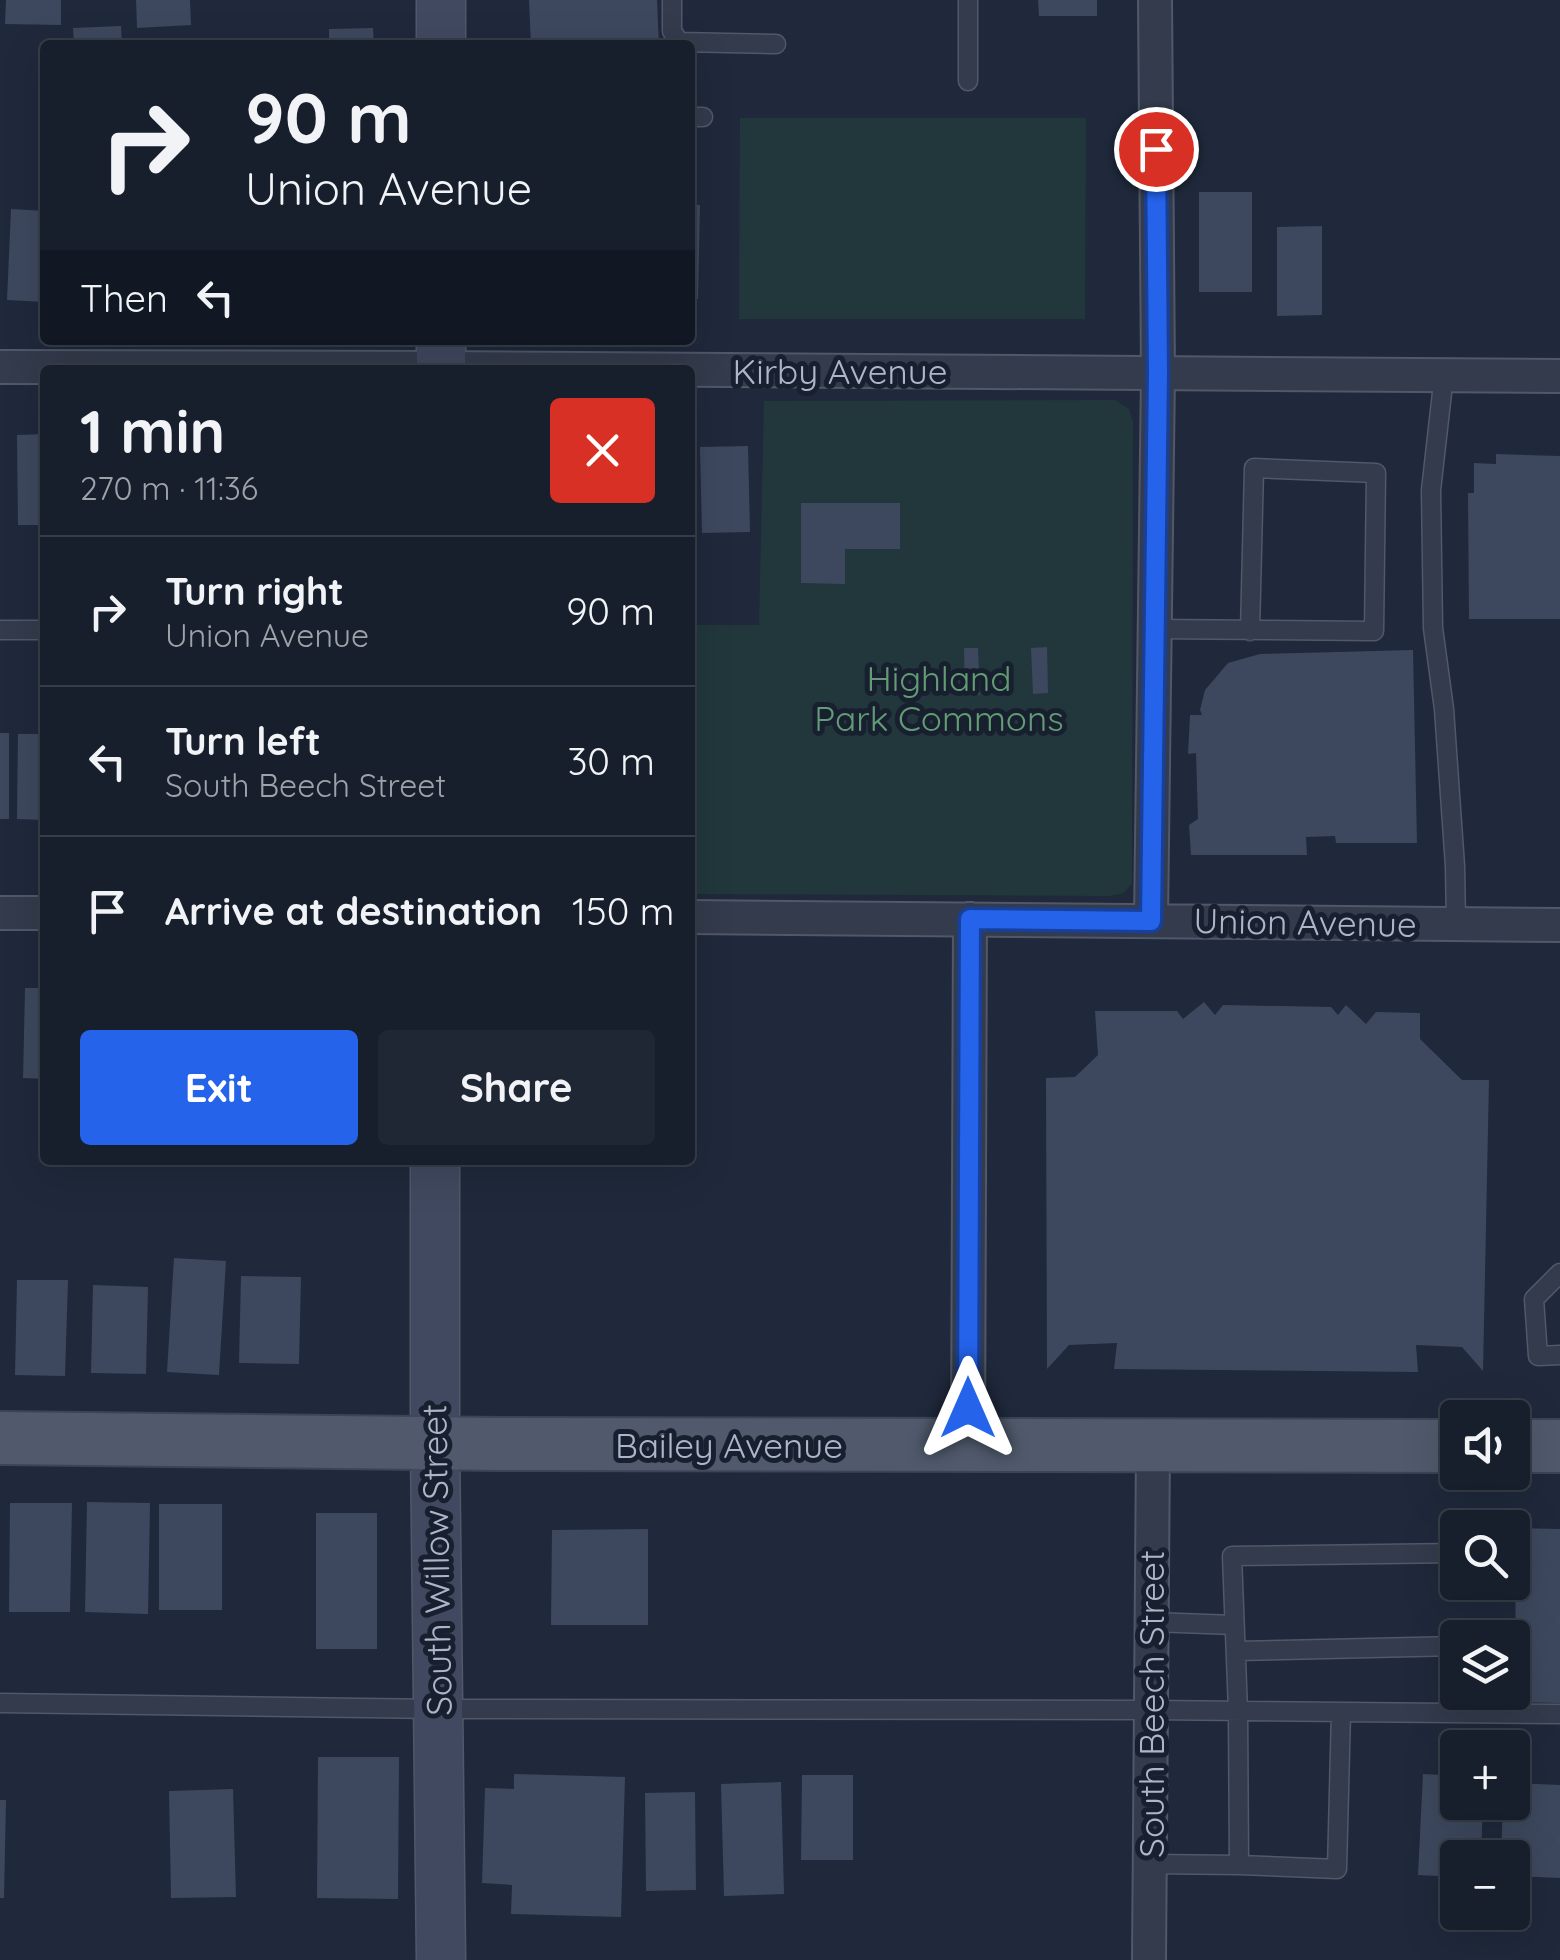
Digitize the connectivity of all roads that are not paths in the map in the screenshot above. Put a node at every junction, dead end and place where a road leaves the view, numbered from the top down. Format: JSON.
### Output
{"nodes":[{"id":1,"x":441,"y":0,"type":"edge"},
{"id":2,"x":672,"y":0,"type":"edge"},
{"id":3,"x":968,"y":0,"type":"edge"},
{"id":4,"x":1155,"y":0,"type":"edge"},
{"id":5,"x":441,"y":40,"type":"edge"},
{"id":6,"x":678,"y":40,"type":"edge"},
{"id":7,"x":695,"y":42,"type":"edge"},
{"id":8,"x":776,"y":44,"type":"dead end"},
{"id":9,"x":968,"y":81,"type":"dead end"},
{"id":10,"x":441,"y":359,"type":"edge"},
{"id":11,"x":110,"y":365,"type":"edge"},
{"id":12,"x":40,"y":366,"type":"edge"},
{"id":13,"x":0,"y":367,"type":"edge"},
{"id":14,"x":1158,"y":373,"type":"junction"},
{"id":15,"x":1444,"y":375,"type":"junction"},
{"id":16,"x":1560,"y":376,"type":"edge"},
{"id":17,"x":1154,"y":629,"type":"junction"},
{"id":18,"x":0,"y":630,"type":"edge"},
{"id":19,"x":40,"y":630,"type":"edge"},
{"id":20,"x":1250,"y":631,"type":"junction"},
{"id":21,"x":0,"y":913,"type":"edge"},
{"id":22,"x":40,"y":913,"type":"edge"},
{"id":23,"x":695,"y":917,"type":"edge"},
{"id":24,"x":970,"y":919,"type":"junction"},
{"id":25,"x":1151,"y":921,"type":"junction"},
{"id":26,"x":1456,"y":924,"type":"junction"},
{"id":27,"x":1560,"y":925,"type":"edge"},
{"id":28,"x":435,"y":1165,"type":"edge"},
{"id":29,"x":1560,"y":1273,"type":"edge"},
{"id":30,"x":1560,"y":1355,"type":"edge"},
{"id":31,"x":0,"y":1438,"type":"edge"},
{"id":32,"x":434,"y":1444,"type":"junction"},
{"id":33,"x":968,"y":1446,"type":"junction"},
{"id":34,"x":1440,"y":1446,"type":"edge"},
{"id":35,"x":1530,"y":1446,"type":"edge"},
{"id":36,"x":1560,"y":1446,"type":"edge"},
{"id":37,"x":1153,"y":1447,"type":"junction"},
{"id":38,"x":1440,"y":1553,"type":"edge"},
{"id":39,"x":1152,"y":1622,"type":"junction"},
{"id":40,"x":1234,"y":1624,"type":"junction"},
{"id":41,"x":1440,"y":1646,"type":"edge"},
{"id":42,"x":1236,"y":1651,"type":"junction"},
{"id":43,"x":0,"y":1703,"type":"edge"},
{"id":44,"x":438,"y":1709,"type":"junction"},
{"id":45,"x":1151,"y":1710,"type":"junction"},
{"id":46,"x":1238,"y":1711,"type":"junction"},
{"id":47,"x":1341,"y":1712,"type":"junction"},
{"id":48,"x":1466,"y":1713,"type":"joint"},
{"id":49,"x":1560,"y":1714,"type":"edge"},
{"id":50,"x":1150,"y":1864,"type":"junction"},
{"id":51,"x":1239,"y":1865,"type":"junction"},
{"id":52,"x":441,"y":1960,"type":"edge"},
{"id":53,"x":1149,"y":1960,"type":"edge"}],
"edges":[{"from":1,"to":5,"type":"main road"},
{"from":2,"to":6,"type":"lane"},
{"from":3,"to":9,"type":"lane"},
{"from":4,"to":14,"type":"street"},
{"from":7,"to":8,"type":"lane"},
{"from":10,"to":11,"type":"street","name":"Kirby Avenue"},
{"from":10,"to":14,"type":"street","name":"Kirby Avenue"},
{"from":12,"to":13,"type":"street","name":"Kirby Avenue"},
{"from":14,"to":15,"type":"street","name":"Kirby Avenue"},
{"from":14,"to":17,"type":"street"},
{"from":15,"to":16,"type":"street","name":"Kirby Avenue"},
{"from":15,"to":26,"type":"lane"},
{"from":17,"to":20,"type":"lane"},
{"from":17,"to":25,"type":"street"},
{"from":18,"to":19,"type":"lane"},
{"from":20,"to":20,"type":"lane"},
{"from":21,"to":22,"type":"street"},
{"from":23,"to":24,"type":"street","name":"Union Avenue"},
{"from":24,"to":25,"type":"street","name":"Union Avenue"},
{"from":24,"to":33,"type":"street"},
{"from":25,"to":26,"type":"street","name":"Union Avenue"},
{"from":26,"to":27,"type":"street","name":"Union Avenue"},
{"from":28,"to":32,"type":"main road","name":"South Willow Street"},
{"from":29,"to":30,"type":"lane"},
{"from":31,"to":32,"type":"main road","name":"Bailey Avenue"},
{"from":32,"to":33,"type":"main road","name":"Bailey Avenue"},
{"from":32,"to":44,"type":"main road","name":"South Willow Street"},
{"from":33,"to":37,"type":"main road","name":"Bailey Avenue"},
{"from":34,"to":37,"type":"main road","name":"Bailey Avenue"},
{"from":35,"to":36,"type":"main road"},
{"from":37,"to":39,"type":"street","name":"South Beech Street"},
{"from":38,"to":40,"type":"lane"},
{"from":39,"to":40,"type":"lane"},
{"from":39,"to":45,"type":"street","name":"South Beech Street"},
{"from":40,"to":42,"type":"lane"},
{"from":41,"to":42,"type":"lane"},
{"from":42,"to":46,"type":"lane"},
{"from":43,"to":44,"type":"lane"},
{"from":44,"to":45,"type":"lane"},
{"from":44,"to":52,"type":"main road","name":"South Willow Street"},
{"from":45,"to":46,"type":"lane"},
{"from":45,"to":50,"type":"street","name":"South Beech Street"},
{"from":46,"to":47,"type":"lane"},
{"from":46,"to":51,"type":"lane"},
{"from":47,"to":48,"type":"lane"},
{"from":47,"to":51,"type":"lane"},
{"from":48,"to":49,"type":"lane"},
{"from":50,"to":51,"type":"lane"},
{"from":50,"to":53,"type":"street","name":"South Beech Street"}]}
